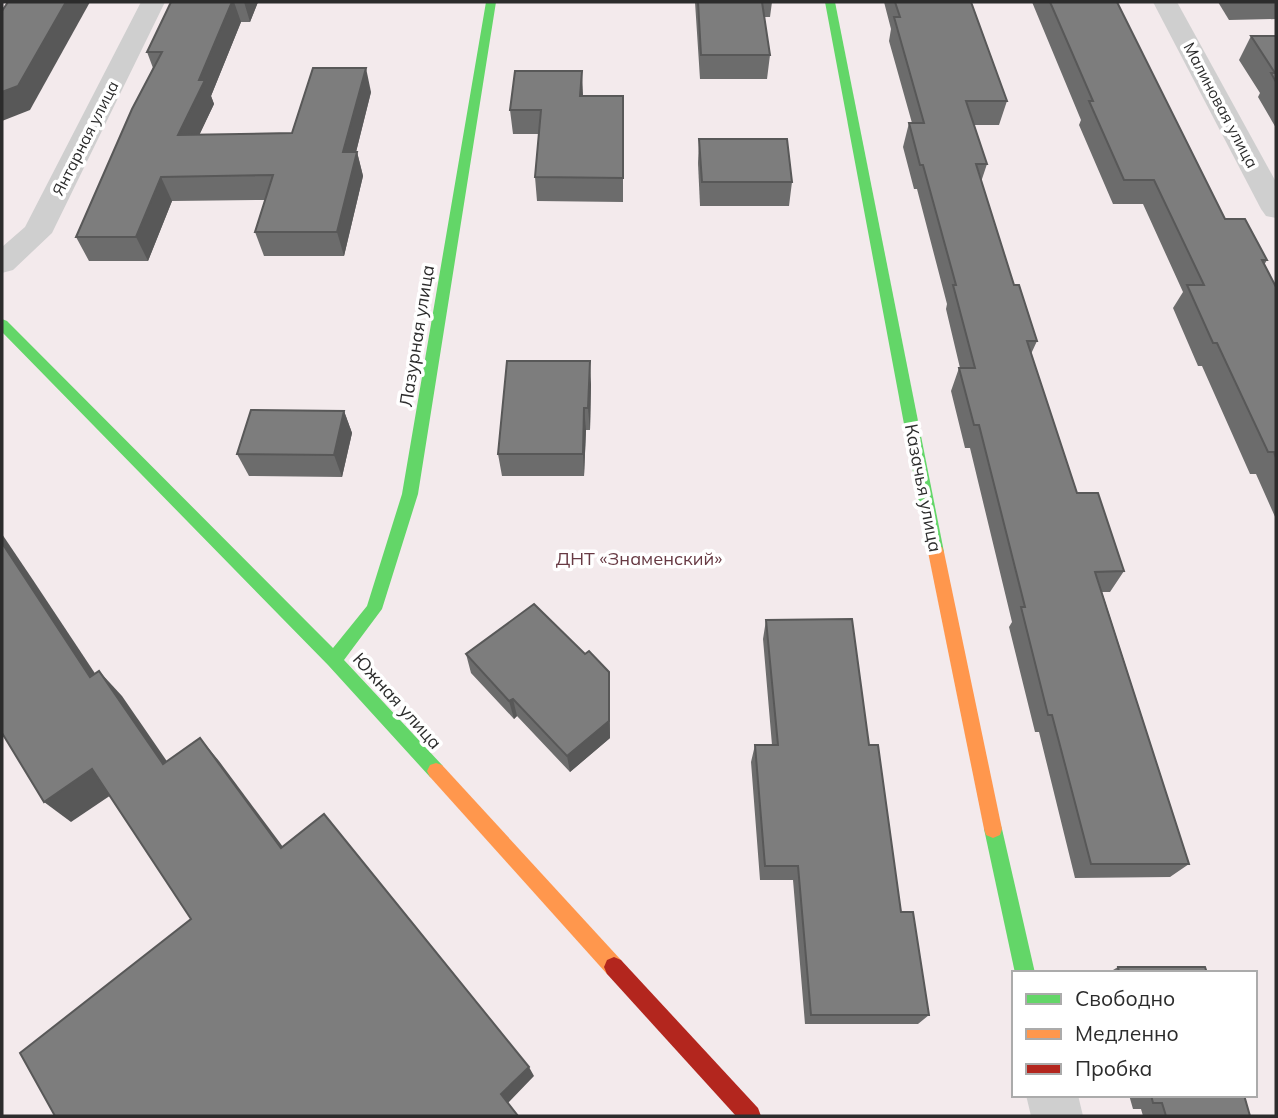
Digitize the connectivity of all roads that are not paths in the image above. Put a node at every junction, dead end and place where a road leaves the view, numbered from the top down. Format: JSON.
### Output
{"nodes":[{"id":1,"x":153,"y":2,"type":"edge"},
{"id":2,"x":491,"y":2,"type":"edge"},
{"id":3,"x":830,"y":2,"type":"edge"},
{"id":4,"x":1165,"y":2,"type":"edge"},
{"id":5,"x":1276,"y":209,"type":"edge"},
{"id":6,"x":2,"y":263,"type":"edge"},
{"id":7,"x":2,"y":324,"type":"edge"},
{"id":8,"x":334,"y":660,"type":"junction"},
{"id":9,"x":1025,"y":971,"type":"edge"},
{"id":10,"x":1052,"y":1097,"type":"edge"},
{"id":11,"x":750,"y":1116,"type":"edge"},
{"id":12,"x":1057,"y":1116,"type":"edge"}],
"edges":[{"from":1,"to":6,"type":"street","name":"Янтарная улица"},
{"from":2,"to":8,"type":"street","name":"Лазурная улица"},
{"from":3,"to":9,"type":"street","name":"Казачья улица"},
{"from":4,"to":5,"type":"street","name":"Малиновая улица"},
{"from":7,"to":8,"type":"street","name":"Южная улица"},
{"from":8,"to":11,"type":"street","name":"Южная улица"},
{"from":10,"to":12,"type":"street"}]}
